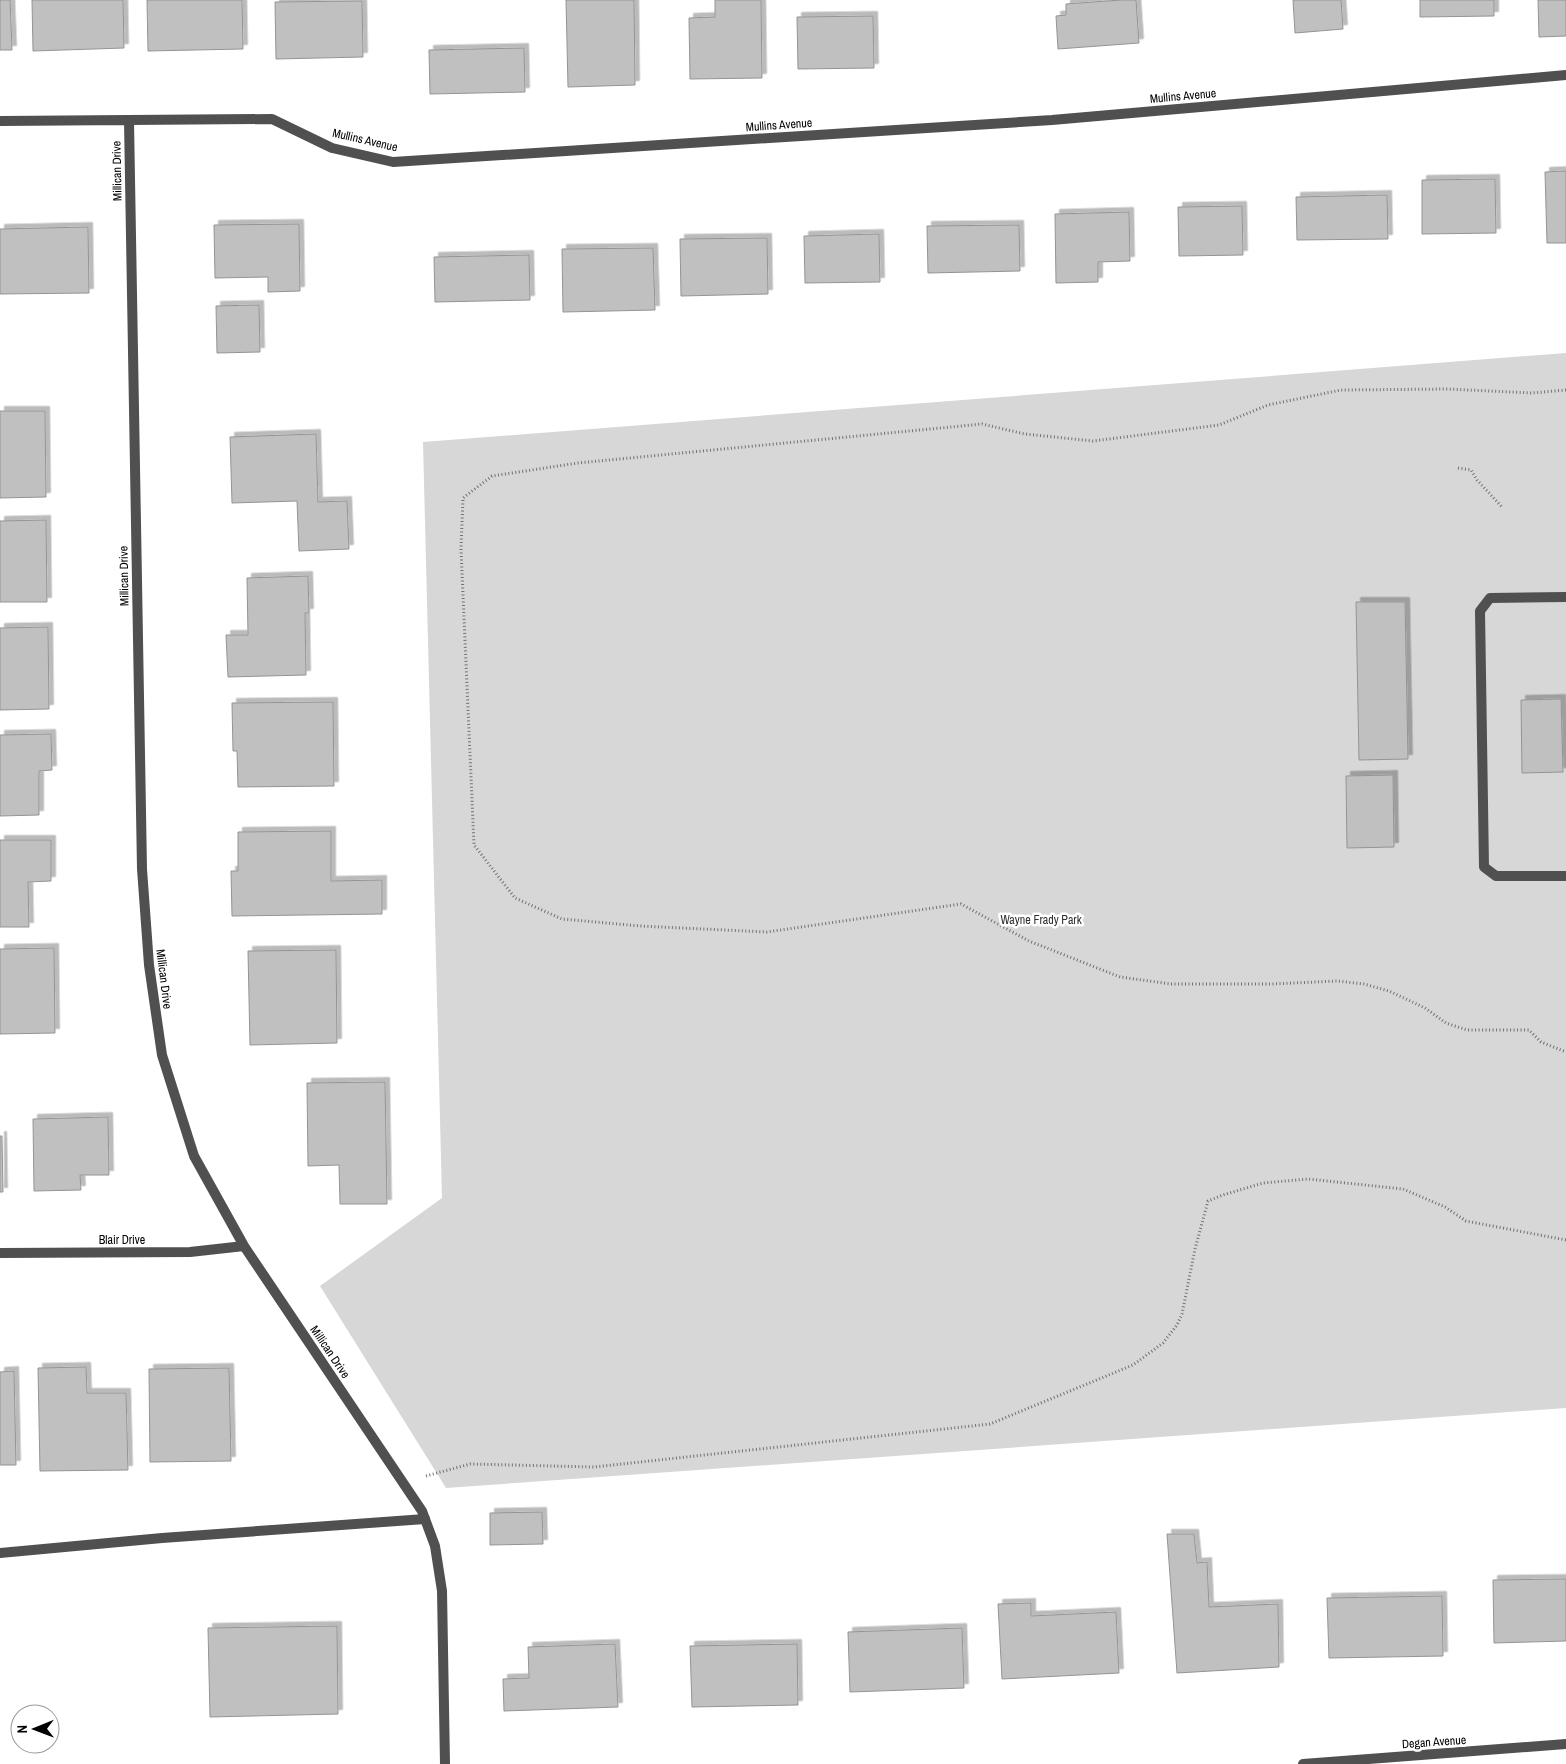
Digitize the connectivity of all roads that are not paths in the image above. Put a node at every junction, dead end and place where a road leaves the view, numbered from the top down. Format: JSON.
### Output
{"nodes":[{"id":1,"x":1566,"y":75,"type":"edge"},
{"id":2,"x":0,"y":121,"type":"edge"},
{"id":3,"x":129,"y":121,"type":"junction"},
{"id":4,"x":1566,"y":597,"type":"edge"},
{"id":5,"x":1566,"y":876,"type":"edge"},
{"id":6,"x":244,"y":1246,"type":"junction"},
{"id":7,"x":0,"y":1254,"type":"edge"},
{"id":8,"x":425,"y":1519,"type":"junction"},
{"id":9,"x":0,"y":1553,"type":"edge"},
{"id":10,"x":1566,"y":1744,"type":"edge"},
{"id":11,"x":445,"y":1764,"type":"edge"},
{"id":12,"x":1303,"y":1764,"type":"edge"}],
"edges":[{"from":1,"to":3,"type":"street","name":"Mullins Avenue"},
{"from":2,"to":3,"type":"street","name":"Mullins Avenue"},
{"from":3,"to":6,"type":"street","name":"Millican Drive"},
{"from":4,"to":5,"type":"street"},
{"from":6,"to":7,"type":"street","name":"Blair Drive"},
{"from":6,"to":8,"type":"street","name":"Millican Drive"},
{"from":8,"to":9,"type":"street"},
{"from":8,"to":11,"type":"street","name":"Millican Drive"},
{"from":10,"to":12,"type":"street","name":"Degan Avenue"}]}
